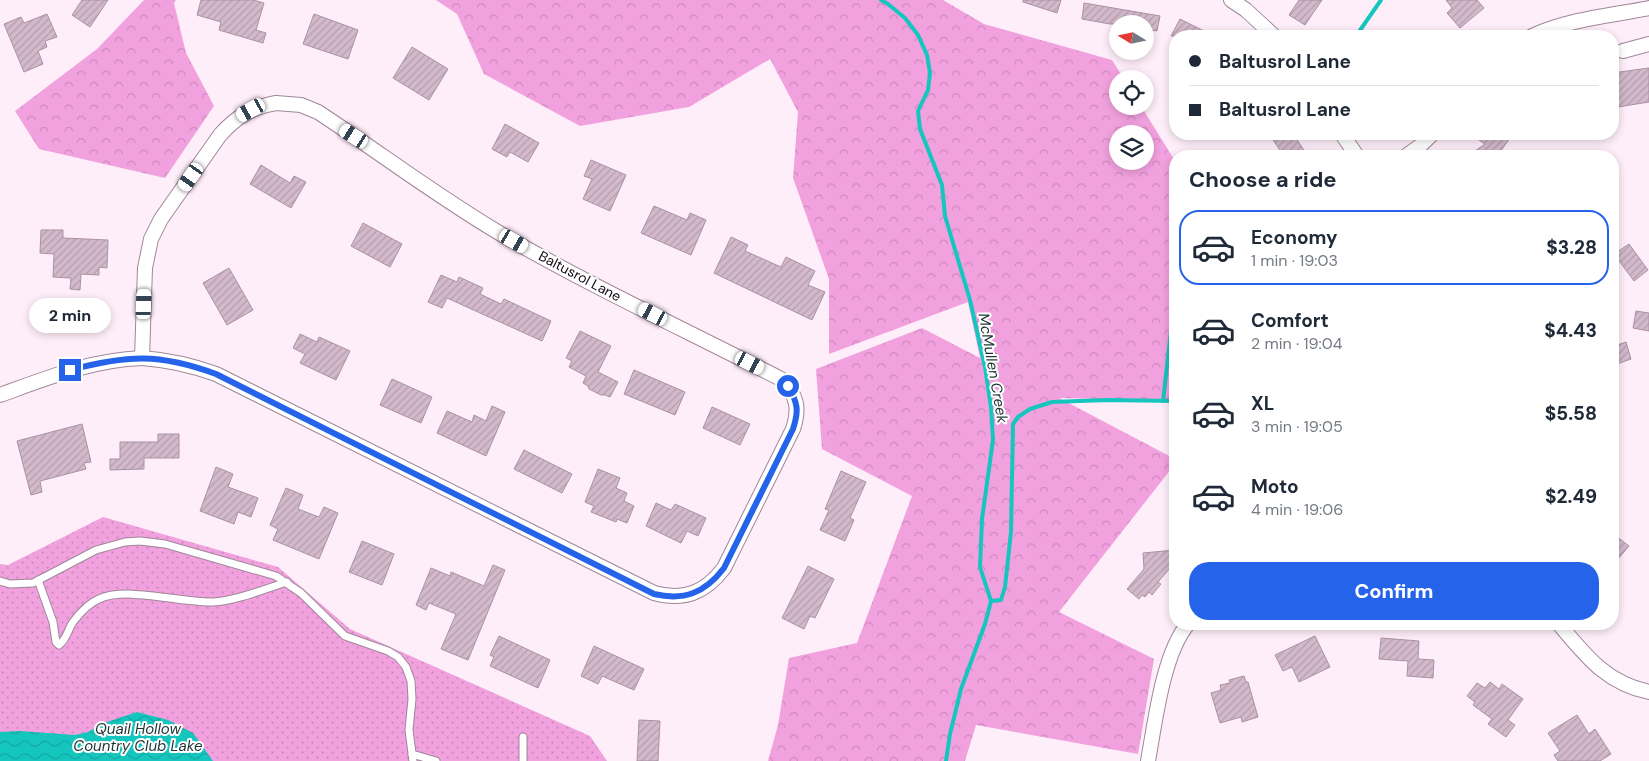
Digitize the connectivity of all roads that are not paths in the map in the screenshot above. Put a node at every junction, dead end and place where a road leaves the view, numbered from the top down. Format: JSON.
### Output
{"nodes":[{"id":1,"x":1230,"y":0,"type":"edge"},
{"id":2,"x":1250,"y":5,"type":"edge"},
{"id":3,"x":1649,"y":8,"type":"edge"},
{"id":4,"x":1269,"y":30,"type":"edge"},
{"id":5,"x":1547,"y":30,"type":"edge"},
{"id":6,"x":1649,"y":44,"type":"edge"},
{"id":7,"x":1623,"y":51,"type":"dead end"},
{"id":8,"x":1425,"y":140,"type":"edge"},
{"id":9,"x":1413,"y":150,"type":"edge"},
{"id":10,"x":142,"y":358,"type":"junction"},
{"id":11,"x":0,"y":395,"type":"edge"},
{"id":12,"x":38,"y":580,"type":"junction"},
{"id":13,"x":0,"y":581,"type":"edge"},
{"id":14,"x":286,"y":582,"type":"junction"},
{"id":15,"x":1184,"y":630,"type":"edge"},
{"id":16,"x":1564,"y":630,"type":"edge"},
{"id":17,"x":1649,"y":692,"type":"edge"},
{"id":18,"x":523,"y":737,"type":"dead end"},
{"id":19,"x":413,"y":757,"type":"edge"},
{"id":20,"x":436,"y":761,"type":"edge"},
{"id":21,"x":523,"y":761,"type":"edge"},
{"id":22,"x":1148,"y":761,"type":"edge"}],
"edges":[{"from":1,"to":2,"type":"street"},
{"from":2,"to":4,"type":"street"},
{"from":3,"to":5,"type":"street"},
{"from":6,"to":7,"type":"street"},
{"from":8,"to":9,"type":"street"},
{"from":10,"to":10,"type":"street","name":"Baltusrol Lane"},
{"from":10,"to":11,"type":"street","name":"Baltusrol Lane"},
{"from":12,"to":13,"type":"lane"},
{"from":12,"to":14,"type":"lane"},
{"from":12,"to":14,"type":"lane"},
{"from":14,"to":19,"type":"lane"},
{"from":15,"to":22,"type":"street"},
{"from":16,"to":17,"type":"street"},
{"from":18,"to":21,"type":"lane"},
{"from":19,"to":20,"type":"lane"}]}
